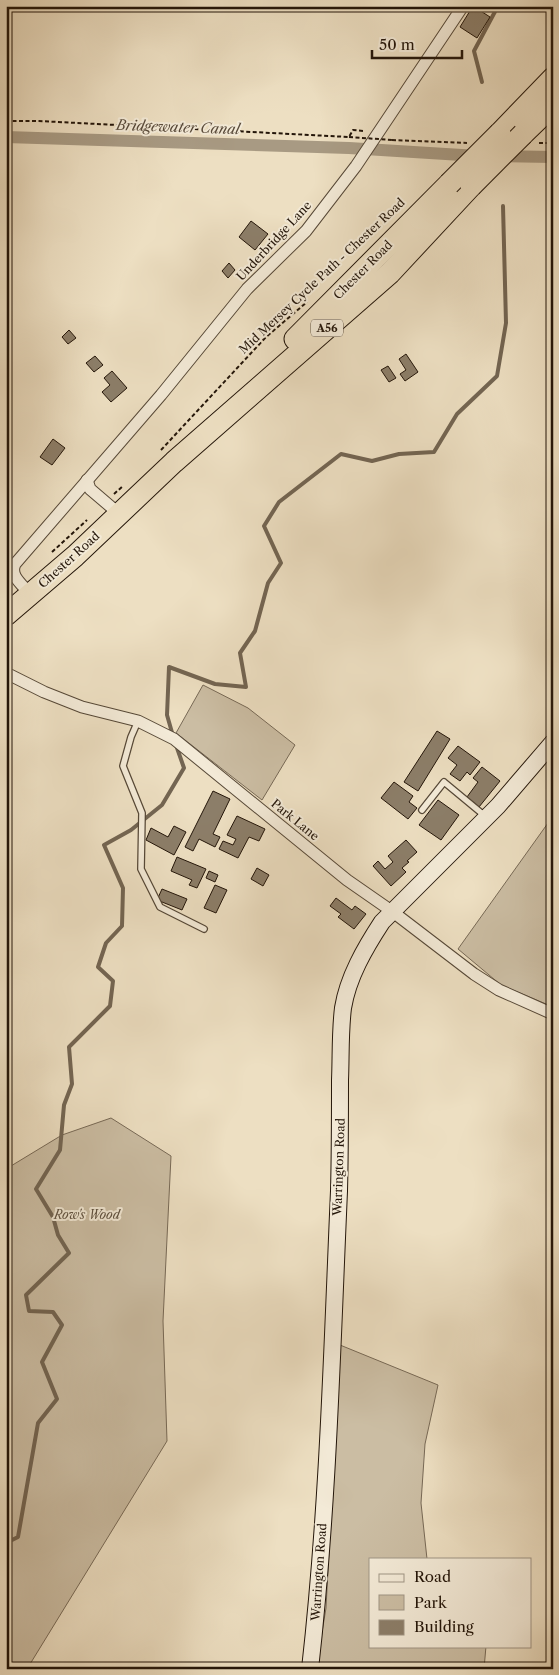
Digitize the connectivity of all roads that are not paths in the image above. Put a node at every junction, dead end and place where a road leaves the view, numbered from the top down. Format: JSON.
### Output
{"nodes":[{"id":1,"x":463,"y":6,"type":"edge"},
{"id":2,"x":553,"y":78,"type":"edge"},
{"id":3,"x":553,"y":105,"type":"edge"},
{"id":4,"x":167,"y":457,"type":"junction"},
{"id":5,"x":87,"y":480,"type":"junction"},
{"id":6,"x":118,"y":513,"type":"junction"},
{"id":7,"x":30,"y":594,"type":"junction"},
{"id":8,"x":6,"y":615,"type":"edge"},
{"id":9,"x":6,"y":673,"type":"edge"},
{"id":10,"x":138,"y":721,"type":"junction"},
{"id":11,"x":553,"y":742,"type":"edge"},
{"id":12,"x":422,"y":810,"type":"dead end"},
{"id":13,"x":487,"y":817,"type":"junction"},
{"id":14,"x":393,"y":912,"type":"junction"},
{"id":15,"x":204,"y":929,"type":"dead end"},
{"id":16,"x":553,"y":1014,"type":"edge"},
{"id":17,"x":310,"y":1669,"type":"edge"}],
"edges":[{"from":1,"to":5,"type":"street","name":"Underbridge Lane"},
{"from":2,"to":4,"type":"highway","name":"Chester Road","number":"A56","bridge":true},
{"from":3,"to":4,"type":"highway","name":"Chester Road","number":"A56","bridge":true},
{"from":4,"to":6,"type":"highway","name":"Chester Road","number":"A56"},
{"from":5,"to":6,"type":"street"},
{"from":5,"to":7,"type":"street","name":"Underbridge Lane"},
{"from":6,"to":7,"type":"highway","name":"Chester Road","number":"A56"},
{"from":7,"to":8,"type":"highway","name":"Chester Road","number":"A56"},
{"from":9,"to":10,"type":"street","name":"Park Lane"},
{"from":10,"to":14,"type":"street","name":"Park Lane"},
{"from":10,"to":15,"type":"lane"},
{"from":11,"to":13,"type":"street","name":"Warrington Road"},
{"from":12,"to":13,"type":"lane"},
{"from":13,"to":14,"type":"street","name":"Warrington Road"},
{"from":14,"to":16,"type":"street","name":"Park Lane"},
{"from":14,"to":17,"type":"street","name":"Warrington Road"}]}
